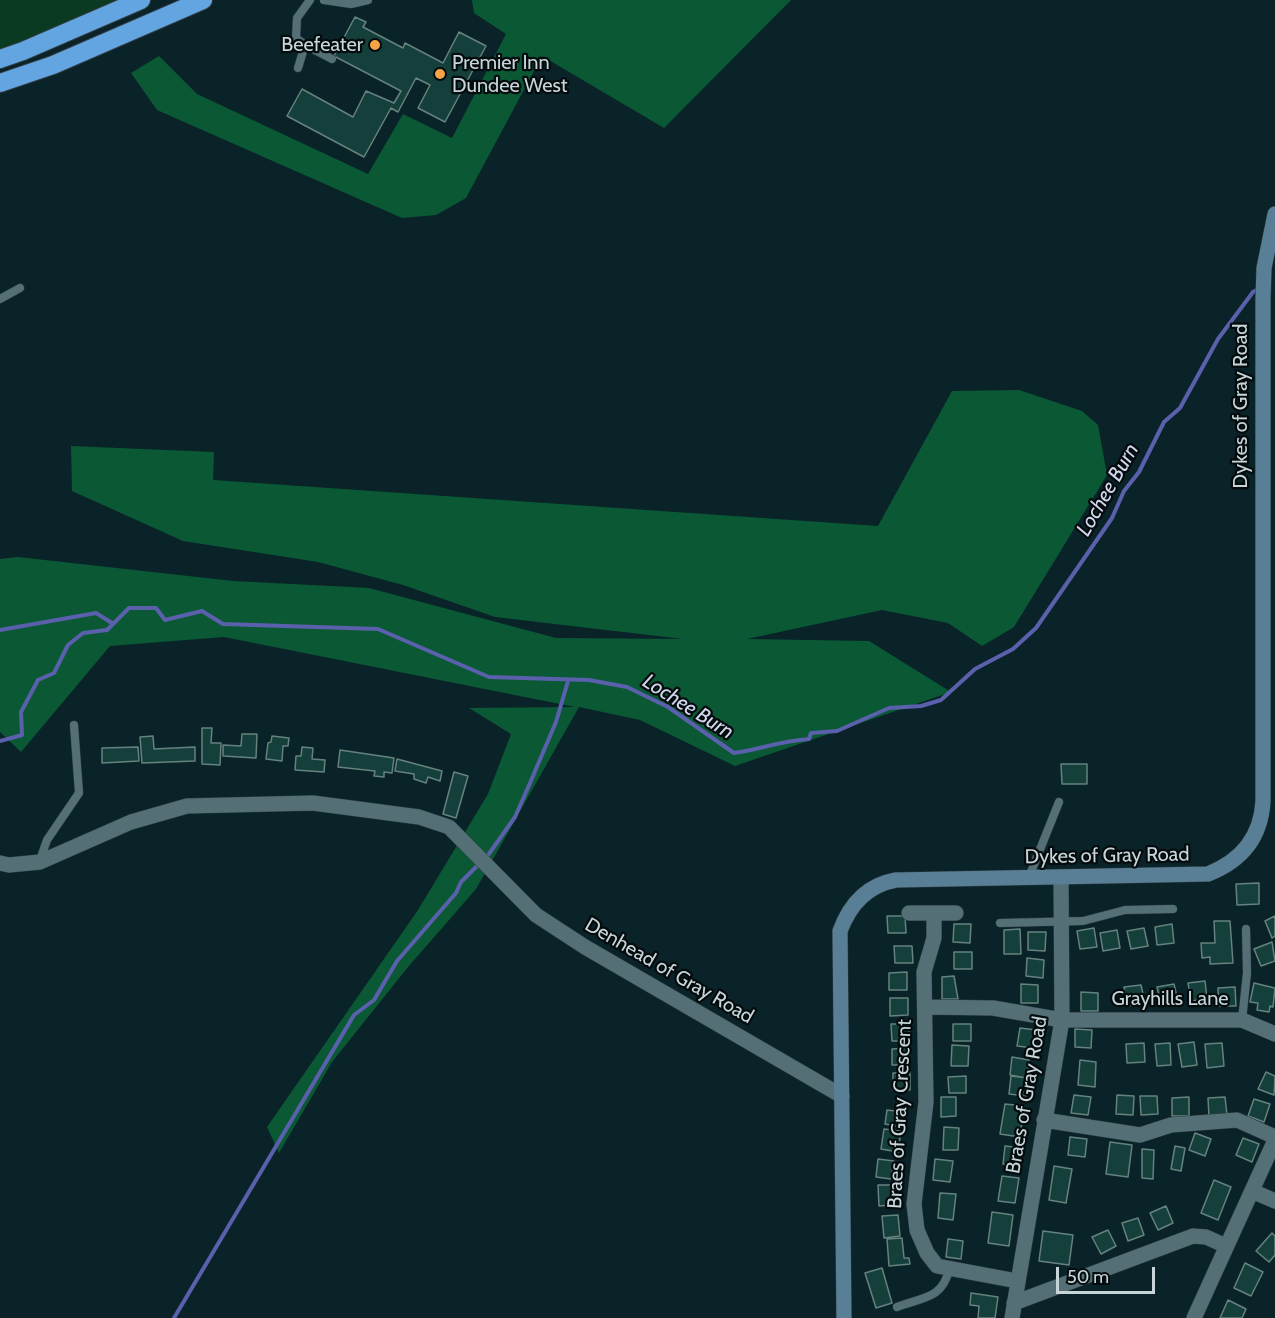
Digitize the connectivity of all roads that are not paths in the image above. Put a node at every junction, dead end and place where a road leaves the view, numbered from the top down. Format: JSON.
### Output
{"nodes":[{"id":1,"x":141,"y":0,"type":"edge"},
{"id":2,"x":203,"y":0,"type":"edge"},
{"id":3,"x":310,"y":0,"type":"edge"},
{"id":4,"x":324,"y":0,"type":"edge"},
{"id":5,"x":368,"y":0,"type":"edge"},
{"id":6,"x":305,"y":45,"type":"junction"},
{"id":7,"x":0,"y":59,"type":"edge"},
{"id":8,"x":332,"y":59,"type":"dead end"},
{"id":9,"x":298,"y":68,"type":"dead end"},
{"id":10,"x":0,"y":82,"type":"edge"},
{"id":11,"x":1275,"y":214,"type":"edge"},
{"id":12,"x":20,"y":288,"type":"dead end"},
{"id":13,"x":0,"y":299,"type":"edge"},
{"id":14,"x":1268,"y":574,"type":"edge"},
{"id":15,"x":1269,"y":704,"type":"edge"},
{"id":16,"x":74,"y":725,"type":"dead end"},
{"id":17,"x":1059,"y":802,"type":"dead end"},
{"id":18,"x":40,"y":862,"type":"junction"},
{"id":19,"x":0,"y":863,"type":"edge"},
{"id":20,"x":1029,"y":878,"type":"junction"},
{"id":21,"x":1060,"y":878,"type":"junction"},
{"id":22,"x":1173,"y":909,"type":"dead end"},
{"id":23,"x":956,"y":913,"type":"dead end"},
{"id":24,"x":909,"y":914,"type":"dead end"},
{"id":25,"x":934,"y":914,"type":"junction"},
{"id":26,"x":1062,"y":921,"type":"junction"},
{"id":27,"x":1000,"y":923,"type":"dead end"},
{"id":28,"x":1246,"y":929,"type":"dead end"},
{"id":29,"x":926,"y":1007,"type":"junction"},
{"id":30,"x":1062,"y":1020,"type":"junction"},
{"id":31,"x":1242,"y":1020,"type":"junction"},
{"id":32,"x":1275,"y":1035,"type":"edge"},
{"id":33,"x":842,"y":1095,"type":"junction"},
{"id":34,"x":1044,"y":1120,"type":"junction"},
{"id":35,"x":1275,"y":1139,"type":"edge"},
{"id":36,"x":1252,"y":1191,"type":"junction"},
{"id":37,"x":1275,"y":1201,"type":"edge"},
{"id":38,"x":1226,"y":1246,"type":"junction"},
{"id":39,"x":949,"y":1270,"type":"junction"},
{"id":40,"x":1017,"y":1281,"type":"junction"},
{"id":41,"x":897,"y":1306,"type":"dead end"},
{"id":42,"x":1013,"y":1311,"type":"edge"},
{"id":43,"x":844,"y":1318,"type":"edge"},
{"id":44,"x":1194,"y":1318,"type":"edge"}],
"edges":[{"from":1,"to":7,"type":"highway"},
{"from":2,"to":10,"type":"highway"},
{"from":3,"to":6,"type":"lane"},
{"from":4,"to":5,"type":"lane"},
{"from":6,"to":8,"type":"lane"},
{"from":6,"to":9,"type":"lane"},
{"from":11,"to":14,"type":"street","name":"Dykes of Gray Road"},
{"from":12,"to":13,"type":"lane"},
{"from":14,"to":15,"type":"street","name":"Dykes of Gray Road"},
{"from":15,"to":21,"type":"street","name":"Dykes of Gray Road"},
{"from":16,"to":18,"type":"lane"},
{"from":17,"to":20,"type":"lane"},
{"from":18,"to":19,"type":"street"},
{"from":18,"to":33,"type":"street","name":"Denhead of Gray Road"},
{"from":20,"to":21,"type":"street","name":"Dykes of Gray Road"},
{"from":20,"to":33,"type":"street","name":"Dykes of Gray Road"},
{"from":21,"to":26,"type":"street","name":"Braes of Gray Road"},
{"from":22,"to":26,"type":"lane"},
{"from":23,"to":25,"type":"street"},
{"from":24,"to":25,"type":"street"},
{"from":25,"to":29,"type":"street","name":"Braes of Gray Crescent"},
{"from":26,"to":27,"type":"lane"},
{"from":26,"to":30,"type":"street","name":"Braes of Gray Road"},
{"from":28,"to":31,"type":"lane"},
{"from":29,"to":30,"type":"street","name":"Grayhills Lane"},
{"from":29,"to":39,"type":"street","name":"Braes of Gray Crescent"},
{"from":30,"to":31,"type":"street","name":"Grayhills Lane"},
{"from":30,"to":34,"type":"street","name":"Braes of Gray Road"},
{"from":31,"to":32,"type":"street","name":"Grayhills Lane"},
{"from":33,"to":43,"type":"street","name":"Dykes of Gray Road"},
{"from":34,"to":35,"type":"street"},
{"from":34,"to":40,"type":"street","name":"Braes of Gray Road"},
{"from":35,"to":36,"type":"street"},
{"from":36,"to":37,"type":"street"},
{"from":36,"to":38,"type":"street"},
{"from":38,"to":42,"type":"street"},
{"from":38,"to":44,"type":"street"},
{"from":39,"to":40,"type":"street"},
{"from":39,"to":41,"type":"lane"},
{"from":40,"to":42,"type":"street","name":"Braes of Gray Road"}]}
